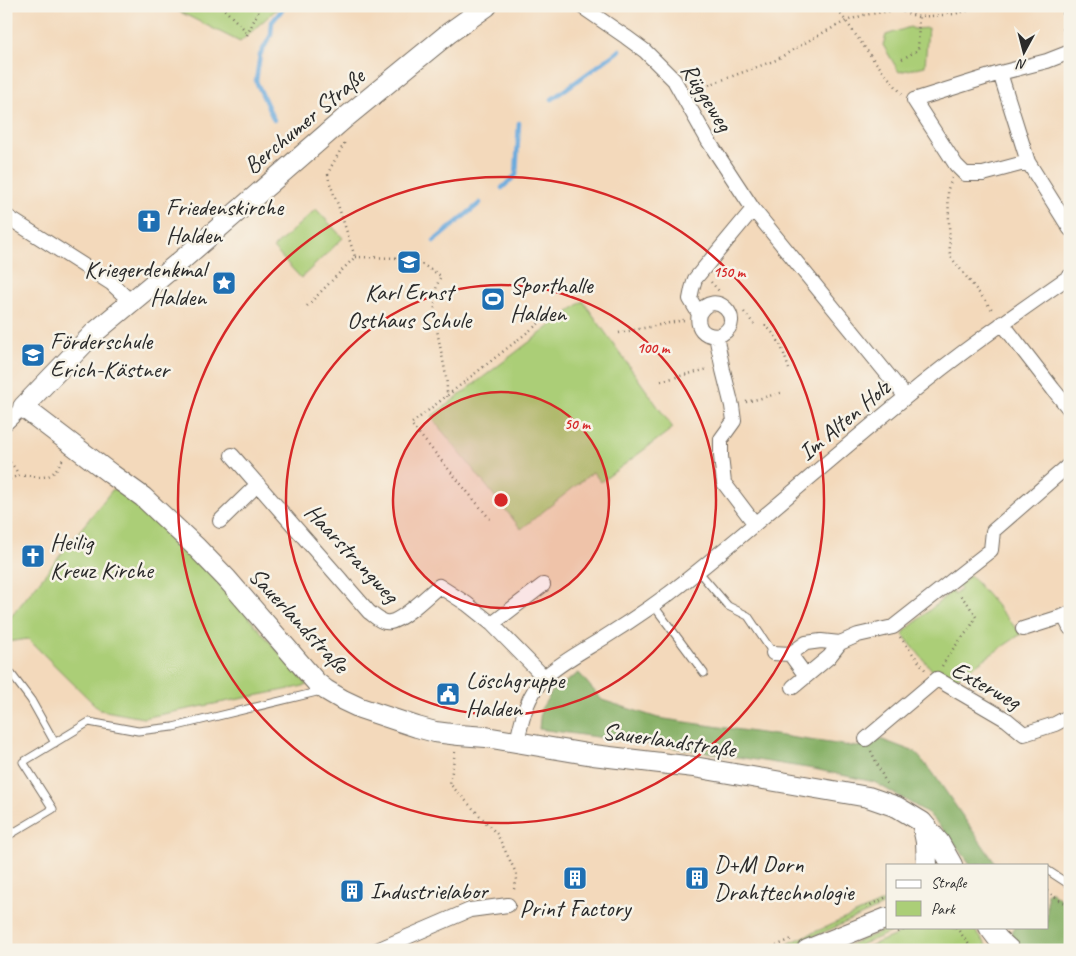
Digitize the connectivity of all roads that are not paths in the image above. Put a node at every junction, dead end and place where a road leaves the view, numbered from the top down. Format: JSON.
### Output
{"nodes":[{"id":1,"x":487,"y":6,"type":"edge"},
{"id":2,"x":581,"y":6,"type":"edge"},
{"id":3,"x":1070,"y":6,"type":"edge"},
{"id":4,"x":1070,"y":27,"type":"edge"},
{"id":5,"x":1070,"y":52,"type":"edge"},
{"id":6,"x":1000,"y":73,"type":"junction"},
{"id":7,"x":1028,"y":162,"type":"junction"},
{"id":8,"x":753,"y":209,"type":"junction"},
{"id":9,"x":6,"y":216,"type":"edge"},
{"id":10,"x":1070,"y":229,"type":"edge"},
{"id":11,"x":1070,"y":276,"type":"edge"},
{"id":12,"x":131,"y":302,"type":"junction"},
{"id":13,"x":698,"y":316,"type":"junction"},
{"id":14,"x":1002,"y":323,"type":"junction"},
{"id":15,"x":716,"y":336,"type":"junction"},
{"id":16,"x":906,"y":397,"type":"junction"},
{"id":17,"x":23,"y":407,"type":"junction"},
{"id":18,"x":1070,"y":410,"type":"edge"},
{"id":19,"x":6,"y":423,"type":"edge"},
{"id":20,"x":232,"y":454,"type":"dead end"},
{"id":21,"x":1070,"y":464,"type":"edge"},
{"id":22,"x":258,"y":484,"type":"junction"},
{"id":23,"x":220,"y":521,"type":"dead end"},
{"id":24,"x":755,"y":524,"type":"junction"},
{"id":25,"x":698,"y":572,"type":"junction"},
{"id":26,"x":543,"y":585,"type":"dead end"},
{"id":27,"x":654,"y":606,"type":"junction"},
{"id":28,"x":1068,"y":619,"type":"edge"},
{"id":29,"x":492,"y":624,"type":"junction"},
{"id":30,"x":1023,"y":629,"type":"dead end"},
{"id":31,"x":840,"y":643,"type":"junction"},
{"id":32,"x":773,"y":653,"type":"joint"},
{"id":33,"x":790,"y":654,"type":"junction"},
{"id":34,"x":6,"y":667,"type":"edge"},
{"id":35,"x":704,"y":673,"type":"dead end"},
{"id":36,"x":806,"y":676,"type":"junction"},
{"id":37,"x":545,"y":678,"type":"junction"},
{"id":38,"x":793,"y":687,"type":"dead end"},
{"id":39,"x":326,"y":690,"type":"junction"},
{"id":40,"x":1070,"y":716,"type":"edge"},
{"id":41,"x":866,"y":739,"type":"road end"},
{"id":42,"x":517,"y":742,"type":"junction"},
{"id":43,"x":55,"y":743,"type":"junction"},
{"id":44,"x":922,"y":822,"type":"junction"},
{"id":45,"x":6,"y":837,"type":"edge"},
{"id":46,"x":927,"y":864,"type":"edge"},
{"id":47,"x":951,"y":864,"type":"edge"},
{"id":48,"x":1048,"y":871,"type":"edge"},
{"id":49,"x":1070,"y":885,"type":"edge"},
{"id":50,"x":508,"y":906,"type":"road end"},
{"id":51,"x":886,"y":918,"type":"edge"},
{"id":52,"x":989,"y":928,"type":"edge"},
{"id":53,"x":377,"y":950,"type":"edge"},
{"id":54,"x":807,"y":950,"type":"edge"},
{"id":55,"x":1010,"y":950,"type":"edge"}],
"edges":[{"from":1,"to":12,"type":"main road","name":"Berchumer Straße"},
{"from":2,"to":8,"type":"street","name":"Rüggeweg"},
{"from":3,"to":4,"type":"street"},
{"from":5,"to":6,"type":"street"},
{"from":6,"to":7,"type":"street"},
{"from":6,"to":7,"type":"street"},
{"from":7,"to":10,"type":"street"},
{"from":8,"to":13,"type":"street"},
{"from":8,"to":16,"type":"street","name":"Rüggeweg"},
{"from":9,"to":12,"type":"street"},
{"from":11,"to":14,"type":"street","name":"Im Alten Holz"},
{"from":12,"to":17,"type":"main road","name":"Berchumer Straße"},
{"from":13,"to":15,"type":"street"},
{"from":13,"to":15,"type":"street"},
{"from":14,"to":16,"type":"street","name":"Im Alten Holz"},
{"from":14,"to":18,"type":"street"},
{"from":15,"to":24,"type":"street"},
{"from":16,"to":24,"type":"street","name":"Im Alten Holz"},
{"from":17,"to":19,"type":"street","name":"Berchumer Straße"},
{"from":17,"to":39,"type":"main road","name":"Sauerlandstraße"},
{"from":20,"to":22,"type":"street","name":"Haarstrangweg"},
{"from":21,"to":31,"type":"street"},
{"from":22,"to":23,"type":"street"},
{"from":22,"to":29,"type":"street","name":"Haarstrangweg"},
{"from":24,"to":25,"type":"street","name":"Im Alten Holz"},
{"from":25,"to":27,"type":"street","name":"Im Alten Holz"},
{"from":25,"to":32,"type":"lane"},
{"from":26,"to":29,"type":"street"},
{"from":27,"to":35,"type":"lane"},
{"from":27,"to":37,"type":"street","name":"Im Alten Holz"},
{"from":28,"to":30,"type":"street"},
{"from":29,"to":37,"type":"street","name":"Haarstrangweg"},
{"from":31,"to":33,"type":"street"},
{"from":31,"to":36,"type":"street"},
{"from":32,"to":33,"type":"street"},
{"from":33,"to":36,"type":"street"},
{"from":34,"to":43,"type":"lane"},
{"from":36,"to":38,"type":"street"},
{"from":37,"to":42,"type":"street","name":"Im Alten Holz"},
{"from":39,"to":42,"type":"main road","name":"Sauerlandstraße"},
{"from":39,"to":43,"type":"lane"},
{"from":40,"to":41,"type":"street","name":"Exterweg"},
{"from":42,"to":44,"type":"main road","name":"Sauerlandstraße"},
{"from":43,"to":45,"type":"lane"},
{"from":44,"to":46,"type":"main road"},
{"from":44,"to":47,"type":"main road","name":"Sauerlandstraße"},
{"from":48,"to":49,"type":"lane"},
{"from":50,"to":53,"type":"street"},
{"from":51,"to":54,"type":"main road"},
{"from":52,"to":55,"type":"main road"}]}
